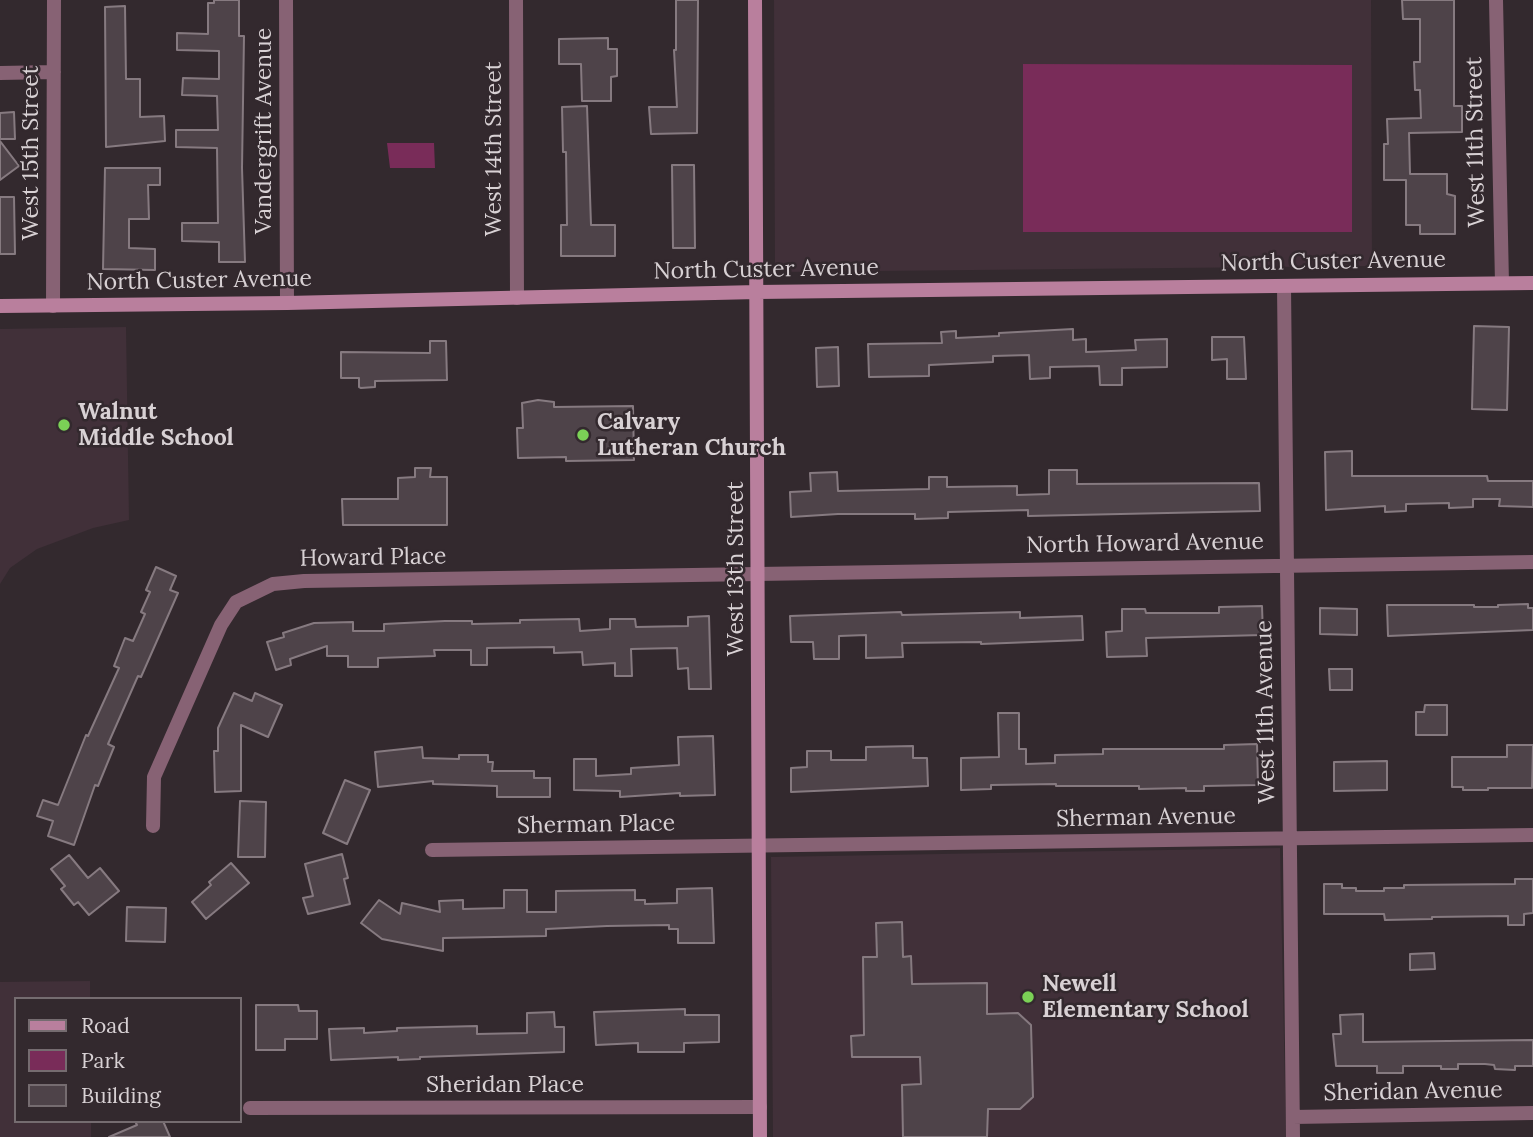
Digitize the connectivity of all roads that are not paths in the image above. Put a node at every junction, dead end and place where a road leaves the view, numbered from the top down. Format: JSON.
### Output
{"nodes":[{"id":1,"x":54,"y":0,"type":"edge"},
{"id":2,"x":286,"y":0,"type":"edge"},
{"id":3,"x":516,"y":0,"type":"edge"},
{"id":4,"x":755,"y":0,"type":"edge"},
{"id":5,"x":1496,"y":0,"type":"edge"},
{"id":6,"x":54,"y":72,"type":"junction"},
{"id":7,"x":0,"y":73,"type":"edge"},
{"id":8,"x":1502,"y":283,"type":"junction"},
{"id":9,"x":1533,"y":283,"type":"edge"},
{"id":10,"x":1284,"y":285,"type":"junction"},
{"id":11,"x":757,"y":292,"type":"junction"},
{"id":12,"x":517,"y":298,"type":"junction"},
{"id":13,"x":287,"y":303,"type":"junction"},
{"id":14,"x":0,"y":306,"type":"edge"},
{"id":15,"x":53,"y":306,"type":"junction"},
{"id":16,"x":1533,"y":562,"type":"edge"},
{"id":17,"x":1287,"y":565,"type":"junction"},
{"id":18,"x":758,"y":573,"type":"junction"},
{"id":19,"x":153,"y":826,"type":"dead end"},
{"id":20,"x":1533,"y":835,"type":"edge"},
{"id":21,"x":1290,"y":839,"type":"junction"},
{"id":22,"x":759,"y":846,"type":"junction"},
{"id":23,"x":432,"y":850,"type":"dead end"},
{"id":24,"x":760,"y":1107,"type":"junction"},
{"id":25,"x":250,"y":1108,"type":"dead end"},
{"id":26,"x":1533,"y":1113,"type":"edge"},
{"id":27,"x":1293,"y":1117,"type":"junction"},
{"id":28,"x":760,"y":1137,"type":"edge"},
{"id":29,"x":1293,"y":1137,"type":"edge"}],
"edges":[{"from":1,"to":6,"type":"street","name":"West 15th Street"},
{"from":2,"to":13,"type":"street","name":"Vandergrift Avenue"},
{"from":3,"to":12,"type":"street","name":"West 14th Street"},
{"from":4,"to":11,"type":"street","name":"West 13th Street"},
{"from":5,"to":8,"type":"street","name":"West 11th Street"},
{"from":6,"to":7,"type":"street"},
{"from":6,"to":15,"type":"street","name":"West 15th Street"},
{"from":8,"to":9,"type":"street","name":"North Custer Avenue"},
{"from":8,"to":10,"type":"street","name":"North Custer Avenue"},
{"from":10,"to":11,"type":"street","name":"North Custer Avenue"},
{"from":10,"to":17,"type":"street","name":"West 11th Avenue"},
{"from":11,"to":12,"type":"street","name":"North Custer Avenue"},
{"from":11,"to":18,"type":"street","name":"West 13th Street"},
{"from":12,"to":13,"type":"street","name":"North Custer Avenue"},
{"from":13,"to":15,"type":"street","name":"North Custer Avenue"},
{"from":14,"to":15,"type":"street","name":"North Custer Avenue"},
{"from":16,"to":17,"type":"street","name":"North Howard Avenue"},
{"from":17,"to":18,"type":"street","name":"North Howard Avenue"},
{"from":17,"to":21,"type":"street","name":"West 11th Avenue"},
{"from":18,"to":19,"type":"street","name":"Howard Place"},
{"from":18,"to":22,"type":"street","name":"West 13th Street"},
{"from":20,"to":21,"type":"street","name":"Sherman Avenue"},
{"from":21,"to":22,"type":"street","name":"Sherman Avenue"},
{"from":21,"to":27,"type":"street","name":"West 11th Avenue"},
{"from":22,"to":23,"type":"street","name":"Sherman Place"},
{"from":22,"to":24,"type":"street","name":"West 13th Street"},
{"from":24,"to":25,"type":"street","name":"Sheridan Place"},
{"from":24,"to":28,"type":"street","name":"West 13th Street"},
{"from":26,"to":27,"type":"street","name":"Sheridan Avenue"},
{"from":27,"to":29,"type":"street","name":"West 11th Avenue"}]}
